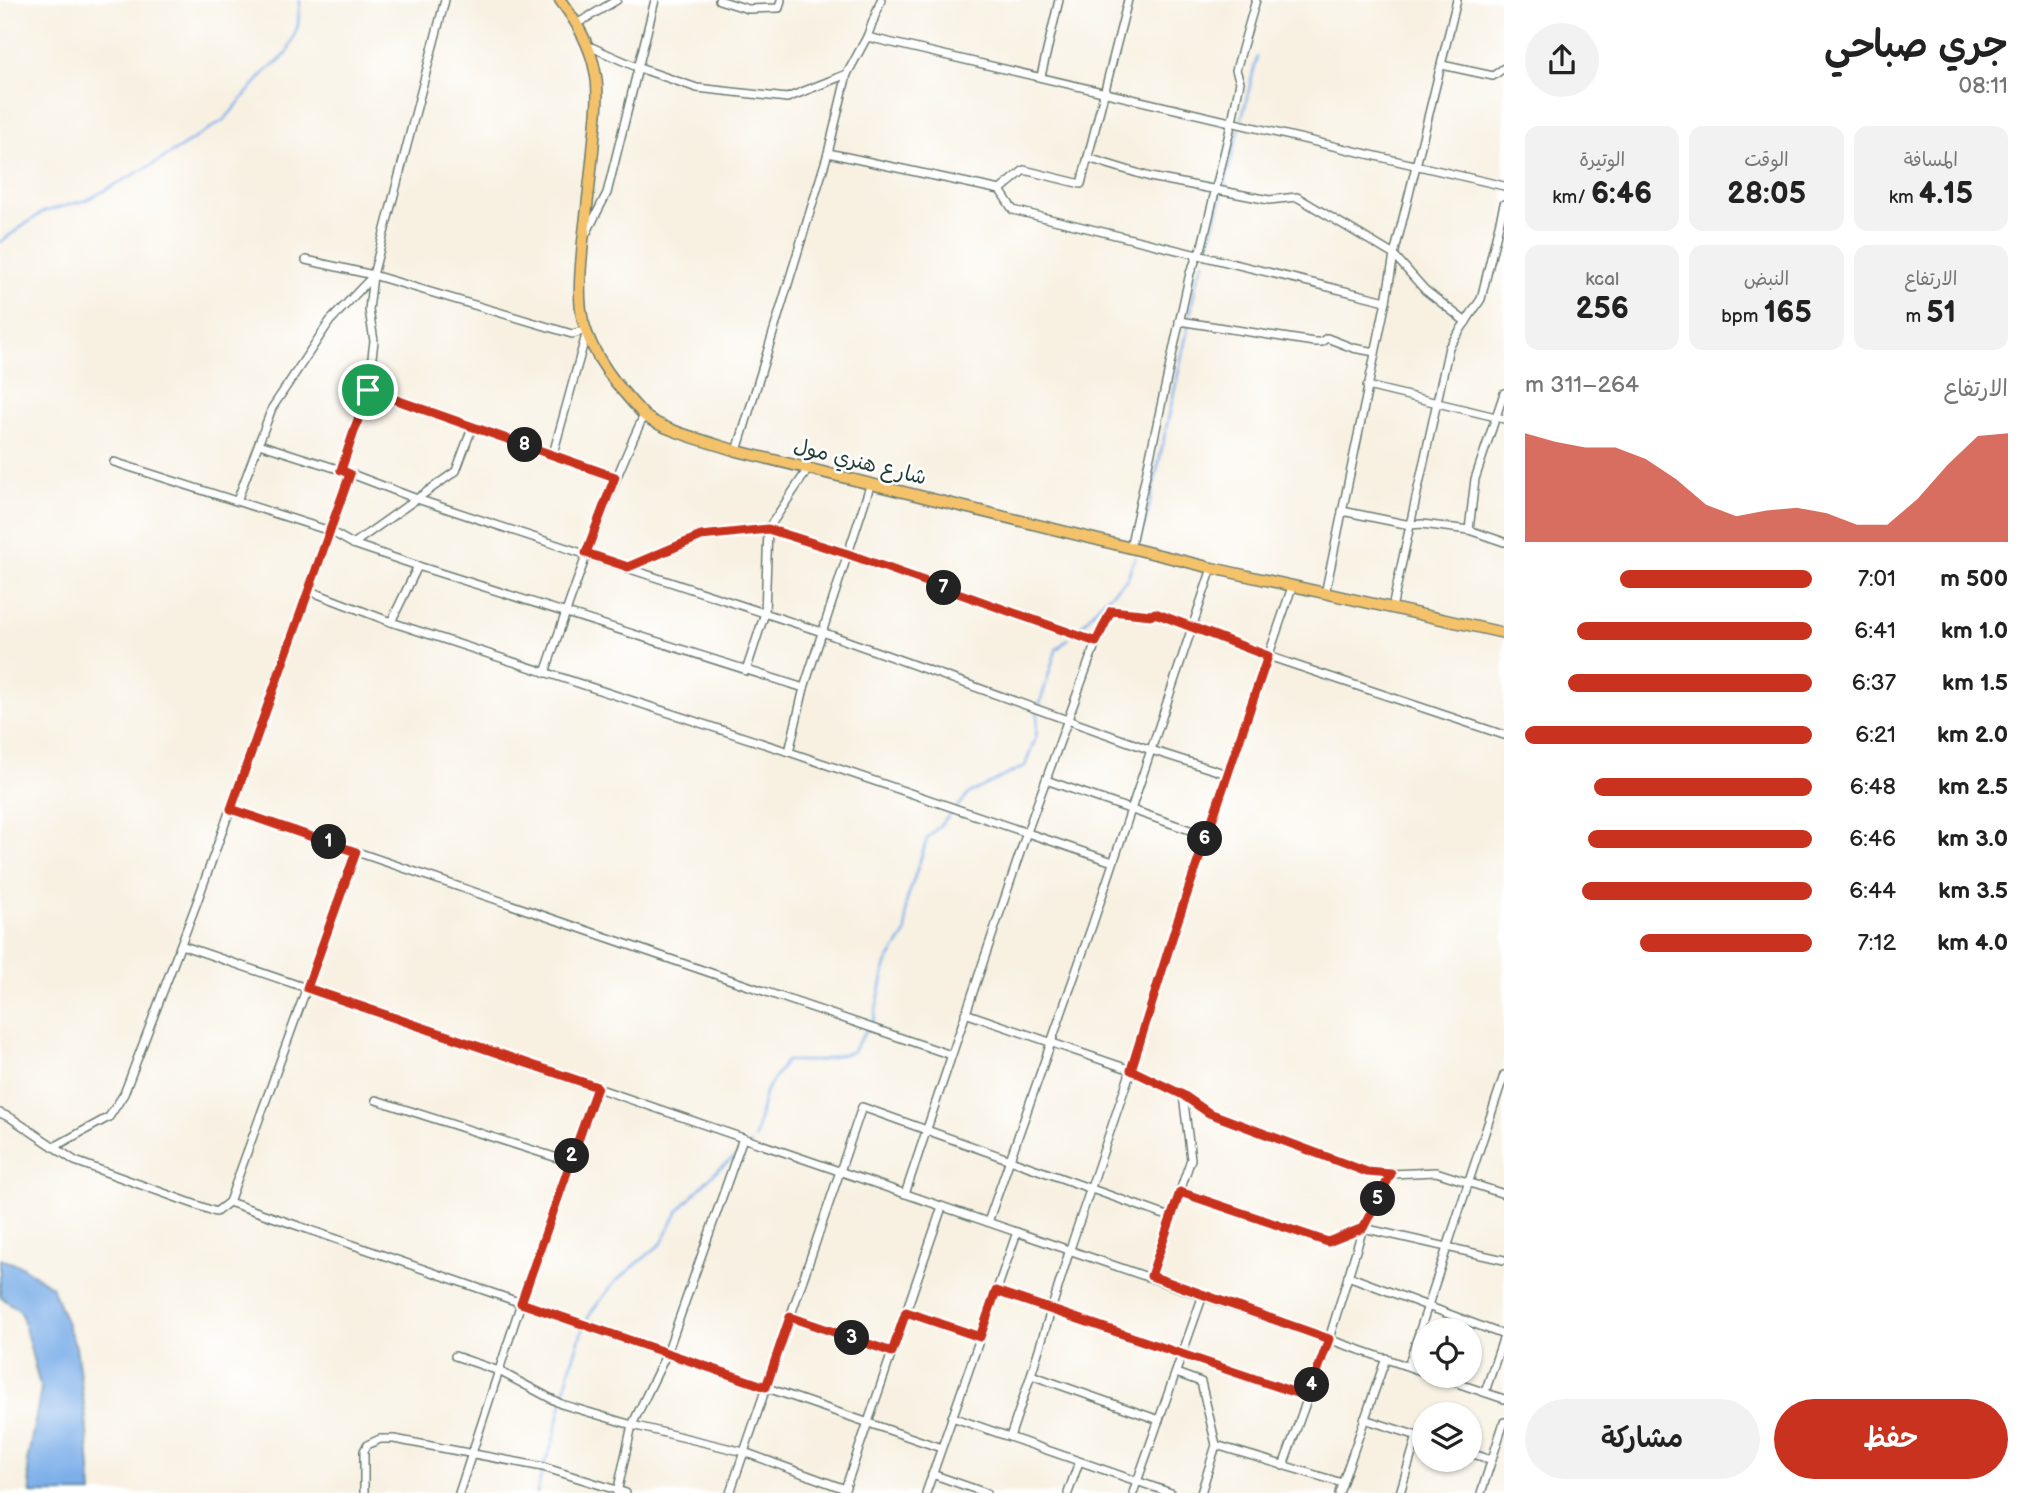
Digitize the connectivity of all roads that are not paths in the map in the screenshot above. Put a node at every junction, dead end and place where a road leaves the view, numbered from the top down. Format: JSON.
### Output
{"nodes":[{"id":1,"x":445,"y":0,"type":"edge"},
{"id":2,"x":560,"y":0,"type":"edge"},
{"id":3,"x":617,"y":0,"type":"edge"},
{"id":4,"x":655,"y":0,"type":"edge"},
{"id":5,"x":719,"y":0,"type":"edge"},
{"id":6,"x":781,"y":0,"type":"edge"},
{"id":7,"x":881,"y":0,"type":"edge"},
{"id":8,"x":1059,"y":0,"type":"edge"},
{"id":9,"x":1128,"y":0,"type":"edge"},
{"id":10,"x":1256,"y":0,"type":"edge"},
{"id":11,"x":1457,"y":0,"type":"edge"},
{"id":12,"x":578,"y":23,"type":"junction"},
{"id":13,"x":867,"y":37,"type":"junction"},
{"id":14,"x":589,"y":47,"type":"junction"},
{"id":15,"x":1442,"y":65,"type":"junction"},
{"id":16,"x":639,"y":68,"type":"junction"},
{"id":17,"x":1504,"y":68,"type":"edge"},
{"id":18,"x":847,"y":75,"type":"junction"},
{"id":19,"x":1041,"y":76,"type":"junction"},
{"id":20,"x":1105,"y":91,"type":"junction"},
{"id":21,"x":1232,"y":121,"type":"junction"},
{"id":22,"x":828,"y":153,"type":"junction"},
{"id":23,"x":1088,"y":158,"type":"junction"},
{"id":24,"x":1416,"y":166,"type":"junction"},
{"id":25,"x":1504,"y":186,"type":"edge"},
{"id":26,"x":1216,"y":189,"type":"junction"},
{"id":27,"x":1000,"y":190,"type":"junction"},
{"id":28,"x":1504,"y":204,"type":"edge"},
{"id":29,"x":583,"y":239,"type":"junction"},
{"id":30,"x":1198,"y":254,"type":"junction"},
{"id":31,"x":1394,"y":255,"type":"junction"},
{"id":32,"x":306,"y":260,"type":"dead end"},
{"id":33,"x":373,"y":275,"type":"junction"},
{"id":34,"x":1387,"y":301,"type":"junction"},
{"id":35,"x":1179,"y":321,"type":"junction"},
{"id":36,"x":1465,"y":322,"type":"junction"},
{"id":37,"x":587,"y":330,"type":"junction"},
{"id":38,"x":1375,"y":352,"type":"junction"},
{"id":39,"x":1367,"y":386,"type":"junction"},
{"id":40,"x":368,"y":390,"type":"junction"},
{"id":41,"x":1504,"y":393,"type":"edge"},
{"id":42,"x":1438,"y":403,"type":"junction"},
{"id":43,"x":644,"y":415,"type":"junction"},
{"id":44,"x":1500,"y":418,"type":"edge"},
{"id":45,"x":472,"y":428,"type":"junction"},
{"id":46,"x":259,"y":444,"type":"junction"},
{"id":47,"x":737,"y":451,"type":"junction"},
{"id":48,"x":553,"y":454,"type":"junction"},
{"id":49,"x":114,"y":461,"type":"dead end"},
{"id":50,"x":808,"y":469,"type":"junction"},
{"id":51,"x":341,"y":470,"type":"junction"},
{"id":52,"x":350,"y":474,"type":"junction"},
{"id":53,"x":615,"y":477,"type":"junction"},
{"id":54,"x":871,"y":483,"type":"junction"},
{"id":55,"x":417,"y":499,"type":"junction"},
{"id":56,"x":237,"y":501,"type":"junction"},
{"id":57,"x":1342,"y":511,"type":"junction"},
{"id":58,"x":1410,"y":525,"type":"junction"},
{"id":59,"x":768,"y":529,"type":"junction"},
{"id":60,"x":1469,"y":530,"type":"junction"},
{"id":61,"x":330,"y":531,"type":"junction"},
{"id":62,"x":1504,"y":542,"type":"edge"},
{"id":63,"x":353,"y":544,"type":"junction"},
{"id":64,"x":1130,"y":548,"type":"junction"},
{"id":65,"x":586,"y":553,"type":"junction"},
{"id":66,"x":848,"y":554,"type":"junction"},
{"id":67,"x":418,"y":566,"type":"junction"},
{"id":68,"x":628,"y":567,"type":"junction"},
{"id":69,"x":1212,"y":568,"type":"junction"},
{"id":70,"x":1292,"y":587,"type":"junction"},
{"id":71,"x":310,"y":591,"type":"junction"},
{"id":72,"x":1325,"y":594,"type":"junction"},
{"id":73,"x":1392,"y":608,"type":"junction"},
{"id":74,"x":566,"y":612,"type":"junction"},
{"id":75,"x":765,"y":614,"type":"junction"},
{"id":76,"x":390,"y":622,"type":"junction"},
{"id":77,"x":1192,"y":627,"type":"junction"},
{"id":78,"x":822,"y":632,"type":"junction"},
{"id":79,"x":1504,"y":633,"type":"edge"},
{"id":80,"x":1096,"y":642,"type":"junction"},
{"id":81,"x":1268,"y":656,"type":"junction"},
{"id":82,"x":746,"y":671,"type":"junction"},
{"id":83,"x":545,"y":673,"type":"junction"},
{"id":84,"x":804,"y":688,"type":"junction"},
{"id":85,"x":1067,"y":720,"type":"junction"},
{"id":86,"x":1504,"y":734,"type":"edge"},
{"id":87,"x":1151,"y":750,"type":"junction"},
{"id":88,"x":789,"y":752,"type":"junction"},
{"id":89,"x":1227,"y":774,"type":"junction"},
{"id":90,"x":1046,"y":780,"type":"junction"},
{"id":91,"x":1132,"y":808,"type":"junction"},
{"id":92,"x":231,"y":809,"type":"junction"},
{"id":93,"x":1027,"y":832,"type":"junction"},
{"id":94,"x":1206,"y":836,"type":"junction"},
{"id":95,"x":356,"y":852,"type":"junction"},
{"id":96,"x":1114,"y":862,"type":"junction"},
{"id":97,"x":181,"y":945,"type":"junction"},
{"id":98,"x":307,"y":988,"type":"junction"},
{"id":99,"x":965,"y":1013,"type":"junction"},
{"id":100,"x":1051,"y":1043,"type":"junction"},
{"id":101,"x":951,"y":1055,"type":"junction"},
{"id":102,"x":1131,"y":1070,"type":"junction"},
{"id":103,"x":1504,"y":1074,"type":"edge"},
{"id":104,"x":597,"y":1087,"type":"junction"},
{"id":105,"x":1183,"y":1095,"type":"junction"},
{"id":106,"x":376,"y":1100,"type":"dead end"},
{"id":107,"x":0,"y":1113,"type":"edge"},
{"id":108,"x":926,"y":1131,"type":"junction"},
{"id":109,"x":743,"y":1138,"type":"junction"},
{"id":110,"x":54,"y":1147,"type":"junction"},
{"id":111,"x":1010,"y":1160,"type":"junction"},
{"id":112,"x":570,"y":1162,"type":"junction"},
{"id":113,"x":840,"y":1172,"type":"junction"},
{"id":114,"x":1391,"y":1174,"type":"junction"},
{"id":115,"x":1469,"y":1182,"type":"junction"},
{"id":116,"x":1090,"y":1189,"type":"junction"},
{"id":117,"x":1180,"y":1192,"type":"junction"},
{"id":118,"x":905,"y":1194,"type":"junction"},
{"id":119,"x":1504,"y":1194,"type":"edge"},
{"id":120,"x":229,"y":1202,"type":"junction"},
{"id":121,"x":942,"y":1207,"type":"junction"},
{"id":122,"x":1170,"y":1217,"type":"junction"},
{"id":123,"x":988,"y":1222,"type":"junction"},
{"id":124,"x":1363,"y":1228,"type":"junction"},
{"id":125,"x":1017,"y":1232,"type":"junction"},
{"id":126,"x":1070,"y":1249,"type":"junction"},
{"id":127,"x":1446,"y":1249,"type":"junction"},
{"id":128,"x":1504,"y":1260,"type":"edge"},
{"id":129,"x":1151,"y":1276,"type":"junction"},
{"id":130,"x":1348,"y":1276,"type":"junction"},
{"id":131,"x":996,"y":1291,"type":"junction"},
{"id":132,"x":1203,"y":1295,"type":"junction"},
{"id":133,"x":521,"y":1303,"type":"junction"},
{"id":134,"x":1428,"y":1305,"type":"junction"},
{"id":135,"x":1052,"y":1310,"type":"junction"},
{"id":136,"x":906,"y":1312,"type":"junction"},
{"id":137,"x":790,"y":1317,"type":"junction"},
{"id":138,"x":1504,"y":1335,"type":"edge"},
{"id":139,"x":980,"y":1337,"type":"junction"},
{"id":140,"x":1329,"y":1339,"type":"junction"},
{"id":141,"x":892,"y":1352,"type":"junction"},
{"id":142,"x":667,"y":1353,"type":"junction"},
{"id":143,"x":1182,"y":1355,"type":"junction"},
{"id":144,"x":455,"y":1356,"type":"dead end"},
{"id":145,"x":1386,"y":1358,"type":"junction"},
{"id":146,"x":1408,"y":1366,"type":"junction"},
{"id":147,"x":1412,"y":1368,"type":"edge"},
{"id":148,"x":499,"y":1371,"type":"junction"},
{"id":149,"x":1176,"y":1373,"type":"junction"},
{"id":150,"x":1031,"y":1375,"type":"junction"},
{"id":151,"x":766,"y":1387,"type":"junction"},
{"id":152,"x":1473,"y":1388,"type":"edge"},
{"id":153,"x":1485,"y":1392,"type":"junction"},
{"id":154,"x":1308,"y":1397,"type":"junction"},
{"id":155,"x":1504,"y":1399,"type":"edge"},
{"id":156,"x":952,"y":1417,"type":"junction"},
{"id":157,"x":1364,"y":1419,"type":"junction"},
{"id":158,"x":1159,"y":1420,"type":"junction"},
{"id":159,"x":867,"y":1422,"type":"junction"},
{"id":160,"x":1504,"y":1422,"type":"edge"},
{"id":161,"x":632,"y":1425,"type":"junction"},
{"id":162,"x":1412,"y":1434,"type":"edge"},
{"id":163,"x":1010,"y":1437,"type":"junction"},
{"id":164,"x":1216,"y":1445,"type":"junction"},
{"id":165,"x":941,"y":1448,"type":"junction"},
{"id":166,"x":744,"y":1452,"type":"junction"},
{"id":167,"x":474,"y":1453,"type":"junction"},
{"id":168,"x":1482,"y":1457,"type":"edge"},
{"id":169,"x":1492,"y":1460,"type":"junction"},
{"id":170,"x":1412,"y":1461,"type":"edge"},
{"id":171,"x":1079,"y":1462,"type":"junction"},
{"id":172,"x":1283,"y":1465,"type":"junction"},
{"id":173,"x":932,"y":1474,"type":"junction"},
{"id":174,"x":1137,"y":1482,"type":"junction"},
{"id":175,"x":1342,"y":1483,"type":"junction"},
{"id":176,"x":844,"y":1491,"type":"edge"},
{"id":177,"x":620,"y":1492,"type":"edge"},
{"id":178,"x":364,"y":1493,"type":"edge"},
{"id":179,"x":459,"y":1493,"type":"edge"},
{"id":180,"x":730,"y":1493,"type":"edge"},
{"id":181,"x":926,"y":1493,"type":"edge"},
{"id":182,"x":986,"y":1493,"type":"edge"},
{"id":183,"x":1068,"y":1493,"type":"edge"},
{"id":184,"x":1133,"y":1493,"type":"edge"},
{"id":185,"x":1171,"y":1493,"type":"edge"},
{"id":186,"x":1200,"y":1493,"type":"edge"},
{"id":187,"x":1339,"y":1493,"type":"edge"},
{"id":188,"x":1400,"y":1493,"type":"edge"},
{"id":189,"x":1481,"y":1493,"type":"edge"}],
"edges":[{"from":1,"to":33,"type":"street"},
{"from":2,"to":12,"type":"highway","name":"شارع هنري مول"},
{"from":3,"to":12,"type":"street"},
{"from":4,"to":16,"type":"street"},
{"from":5,"to":6,"type":"street"},
{"from":7,"to":13,"type":"street"},
{"from":8,"to":19,"type":"street"},
{"from":9,"to":20,"type":"street"},
{"from":10,"to":21,"type":"street"},
{"from":11,"to":15,"type":"street"},
{"from":12,"to":14,"type":"highway","name":"شارع هنري مول"},
{"from":13,"to":18,"type":"street"},
{"from":13,"to":19,"type":"street"},
{"from":14,"to":16,"type":"street"},
{"from":14,"to":29,"type":"highway","name":"شارع هنري مول"},
{"from":15,"to":17,"type":"street"},
{"from":15,"to":24,"type":"street"},
{"from":16,"to":18,"type":"street"},
{"from":16,"to":29,"type":"street"},
{"from":18,"to":22,"type":"street"},
{"from":19,"to":20,"type":"street"},
{"from":20,"to":21,"type":"street"},
{"from":20,"to":23,"type":"street"},
{"from":21,"to":24,"type":"street"},
{"from":21,"to":26,"type":"street"},
{"from":22,"to":27,"type":"street"},
{"from":22,"to":47,"type":"street"},
{"from":23,"to":26,"type":"street"},
{"from":23,"to":27,"type":"street"},
{"from":24,"to":25,"type":"street"},
{"from":24,"to":31,"type":"street"},
{"from":26,"to":30,"type":"street"},
{"from":26,"to":31,"type":"street"},
{"from":27,"to":30,"type":"street"},
{"from":28,"to":36,"type":"street"},
{"from":29,"to":37,"type":"highway","name":"شارع هنري مول"},
{"from":30,"to":34,"type":"street"},
{"from":30,"to":35,"type":"street"},
{"from":31,"to":34,"type":"street"},
{"from":31,"to":36,"type":"street"},
{"from":32,"to":33,"type":"street"},
{"from":33,"to":37,"type":"street"},
{"from":33,"to":40,"type":"street"},
{"from":33,"to":46,"type":"street"},
{"from":34,"to":38,"type":"street"},
{"from":35,"to":38,"type":"street"},
{"from":35,"to":64,"type":"street"},
{"from":36,"to":42,"type":"street"},
{"from":37,"to":43,"type":"highway","name":"شارع هنري مول"},
{"from":37,"to":48,"type":"street"},
{"from":38,"to":39,"type":"street"},
{"from":39,"to":42,"type":"street"},
{"from":39,"to":57,"type":"street"},
{"from":40,"to":45,"type":"street"},
{"from":40,"to":51,"type":"street"},
{"from":41,"to":44,"type":"street"},
{"from":42,"to":44,"type":"street"},
{"from":42,"to":58,"type":"street"},
{"from":43,"to":47,"type":"highway","name":"شارع هنري مول"},
{"from":43,"to":53,"type":"street"},
{"from":44,"to":60,"type":"street"},
{"from":45,"to":48,"type":"street"},
{"from":45,"to":55,"type":"street"},
{"from":46,"to":51,"type":"street"},
{"from":46,"to":56,"type":"street"},
{"from":47,"to":50,"type":"highway","name":"شارع هنري مول"},
{"from":48,"to":53,"type":"street"},
{"from":49,"to":56,"type":"street"},
{"from":50,"to":54,"type":"highway","name":"شارع هنري مول"},
{"from":50,"to":59,"type":"street"},
{"from":51,"to":52,"type":"street"},
{"from":52,"to":55,"type":"street"},
{"from":52,"to":61,"type":"street"},
{"from":53,"to":65,"type":"street"},
{"from":54,"to":64,"type":"highway","name":"شارع هنري مول"},
{"from":54,"to":66,"type":"street"},
{"from":55,"to":63,"type":"street"},
{"from":55,"to":65,"type":"street"},
{"from":56,"to":61,"type":"street"},
{"from":57,"to":58,"type":"street"},
{"from":57,"to":72,"type":"street"},
{"from":58,"to":60,"type":"street"},
{"from":58,"to":73,"type":"street"},
{"from":59,"to":66,"type":"street"},
{"from":59,"to":68,"type":"street"},
{"from":59,"to":75,"type":"street"},
{"from":60,"to":62,"type":"street"},
{"from":61,"to":63,"type":"street"},
{"from":61,"to":71,"type":"street"},
{"from":63,"to":67,"type":"street"},
{"from":64,"to":69,"type":"highway","name":"شارع هنري مول"},
{"from":65,"to":68,"type":"street"},
{"from":65,"to":74,"type":"street"},
{"from":66,"to":78,"type":"street"},
{"from":66,"to":80,"type":"street"},
{"from":67,"to":74,"type":"street"},
{"from":67,"to":76,"type":"street"},
{"from":68,"to":75,"type":"street"},
{"from":69,"to":70,"type":"highway","name":"شارع هنري مول"},
{"from":69,"to":77,"type":"street"},
{"from":70,"to":72,"type":"highway","name":"شارع هنري مول"},
{"from":70,"to":81,"type":"street"},
{"from":71,"to":76,"type":"street"},
{"from":71,"to":92,"type":"street"},
{"from":72,"to":73,"type":"highway","name":"شارع هنري مول"},
{"from":73,"to":79,"type":"highway","name":"شارع هنري مول"},
{"from":74,"to":82,"type":"street"},
{"from":74,"to":83,"type":"street"},
{"from":75,"to":78,"type":"street"},
{"from":75,"to":82,"type":"street"},
{"from":76,"to":83,"type":"street"},
{"from":77,"to":80,"type":"street"},
{"from":77,"to":81,"type":"street"},
{"from":77,"to":87,"type":"street"},
{"from":78,"to":84,"type":"street"},
{"from":78,"to":85,"type":"street"},
{"from":80,"to":85,"type":"street"},
{"from":81,"to":86,"type":"street"},
{"from":81,"to":89,"type":"street"},
{"from":82,"to":84,"type":"street"},
{"from":83,"to":88,"type":"street"},
{"from":84,"to":88,"type":"street"},
{"from":85,"to":87,"type":"street"},
{"from":85,"to":90,"type":"street"},
{"from":87,"to":89,"type":"street"},
{"from":87,"to":91,"type":"street"},
{"from":88,"to":93,"type":"street"},
{"from":89,"to":94,"type":"street"},
{"from":90,"to":91,"type":"street"},
{"from":90,"to":93,"type":"street"},
{"from":91,"to":94,"type":"street"},
{"from":91,"to":96,"type":"street"},
{"from":92,"to":95,"type":"street"},
{"from":92,"to":97,"type":"street"},
{"from":93,"to":96,"type":"street"},
{"from":93,"to":99,"type":"street"},
{"from":94,"to":102,"type":"street"},
{"from":95,"to":98,"type":"street"},
{"from":95,"to":101,"type":"street"},
{"from":96,"to":100,"type":"street"},
{"from":97,"to":98,"type":"street"},
{"from":97,"to":110,"type":"street"},
{"from":98,"to":104,"type":"street"},
{"from":98,"to":120,"type":"street"},
{"from":99,"to":100,"type":"street"},
{"from":99,"to":101,"type":"street"},
{"from":100,"to":102,"type":"street"},
{"from":100,"to":111,"type":"street"},
{"from":101,"to":108,"type":"street"},
{"from":102,"to":105,"type":"street"},
{"from":102,"to":116,"type":"street"},
{"from":103,"to":115,"type":"street"},
{"from":104,"to":109,"type":"street"},
{"from":104,"to":112,"type":"street"},
{"from":105,"to":114,"type":"street"},
{"from":105,"to":117,"type":"street"},
{"from":106,"to":112,"type":"street"},
{"from":107,"to":110,"type":"street"},
{"from":108,"to":111,"type":"street"},
{"from":108,"to":113,"type":"street"},
{"from":108,"to":118,"type":"street"},
{"from":109,"to":113,"type":"street"},
{"from":109,"to":142,"type":"street"},
{"from":110,"to":120,"type":"street"},
{"from":111,"to":116,"type":"street"},
{"from":111,"to":123,"type":"street"},
{"from":112,"to":133,"type":"street"},
{"from":113,"to":118,"type":"street"},
{"from":113,"to":137,"type":"street"},
{"from":114,"to":115,"type":"street"},
{"from":114,"to":124,"type":"street"},
{"from":115,"to":119,"type":"street"},
{"from":115,"to":127,"type":"street"},
{"from":116,"to":122,"type":"street"},
{"from":116,"to":126,"type":"street"},
{"from":117,"to":122,"type":"street"},
{"from":117,"to":124,"type":"street"},
{"from":118,"to":121,"type":"street"},
{"from":120,"to":133,"type":"street"},
{"from":121,"to":123,"type":"street"},
{"from":121,"to":136,"type":"street"},
{"from":122,"to":129,"type":"street"},
{"from":123,"to":125,"type":"street"},
{"from":124,"to":127,"type":"street"},
{"from":124,"to":130,"type":"street"},
{"from":125,"to":126,"type":"street"},
{"from":125,"to":131,"type":"street"},
{"from":126,"to":129,"type":"street"},
{"from":126,"to":135,"type":"street"},
{"from":127,"to":128,"type":"street"},
{"from":127,"to":134,"type":"street"},
{"from":129,"to":132,"type":"street"},
{"from":130,"to":134,"type":"street"},
{"from":130,"to":140,"type":"street"},
{"from":131,"to":135,"type":"street"},
{"from":131,"to":139,"type":"street"},
{"from":132,"to":140,"type":"street"},
{"from":132,"to":143,"type":"street"},
{"from":133,"to":142,"type":"street"},
{"from":133,"to":148,"type":"street"},
{"from":134,"to":138,"type":"street"},
{"from":134,"to":146,"type":"street"},
{"from":135,"to":143,"type":"street"},
{"from":135,"to":150,"type":"street"},
{"from":136,"to":139,"type":"street"},
{"from":136,"to":141,"type":"street"},
{"from":137,"to":141,"type":"street"},
{"from":137,"to":151,"type":"street"},
{"from":138,"to":153,"type":"street"},
{"from":139,"to":156,"type":"street"},
{"from":140,"to":145,"type":"street"},
{"from":140,"to":154,"type":"street"},
{"from":141,"to":159,"type":"street"},
{"from":142,"to":151,"type":"street"},
{"from":142,"to":161,"type":"street"},
{"from":143,"to":149,"type":"street"},
{"from":143,"to":154,"type":"street"},
{"from":144,"to":148,"type":"street"},
{"from":145,"to":146,"type":"street"},
{"from":145,"to":157,"type":"street"},
{"from":146,"to":147,"type":"street"},
{"from":148,"to":161,"type":"street"},
{"from":148,"to":167,"type":"street"},
{"from":149,"to":158,"type":"street"},
{"from":149,"to":164,"type":"street"},
{"from":150,"to":158,"type":"street"},
{"from":150,"to":163,"type":"street"},
{"from":151,"to":159,"type":"street"},
{"from":151,"to":166,"type":"street"},
{"from":152,"to":153,"type":"street"},
{"from":153,"to":155,"type":"street"},
{"from":154,"to":172,"type":"street"},
{"from":156,"to":163,"type":"street"},
{"from":156,"to":165,"type":"street"},
{"from":157,"to":162,"type":"street"},
{"from":157,"to":175,"type":"street"},
{"from":158,"to":174,"type":"street"},
{"from":159,"to":165,"type":"street"},
{"from":159,"to":176,"type":"street"},
{"from":160,"to":169,"type":"street"},
{"from":161,"to":166,"type":"street"},
{"from":161,"to":177,"type":"street"},
{"from":163,"to":171,"type":"street"},
{"from":164,"to":172,"type":"street"},
{"from":164,"to":186,"type":"street"},
{"from":165,"to":173,"type":"street"},
{"from":166,"to":176,"type":"street"},
{"from":166,"to":180,"type":"street"},
{"from":167,"to":177,"type":"street"},
{"from":167,"to":178,"type":"street"},
{"from":167,"to":179,"type":"street"},
{"from":168,"to":169,"type":"street"},
{"from":169,"to":189,"type":"street"},
{"from":170,"to":188,"type":"street"},
{"from":171,"to":174,"type":"street"},
{"from":171,"to":183,"type":"street"},
{"from":172,"to":175,"type":"street"},
{"from":173,"to":181,"type":"street"},
{"from":173,"to":182,"type":"street"},
{"from":174,"to":184,"type":"street"},
{"from":174,"to":185,"type":"street"},
{"from":175,"to":187,"type":"street"}]}
